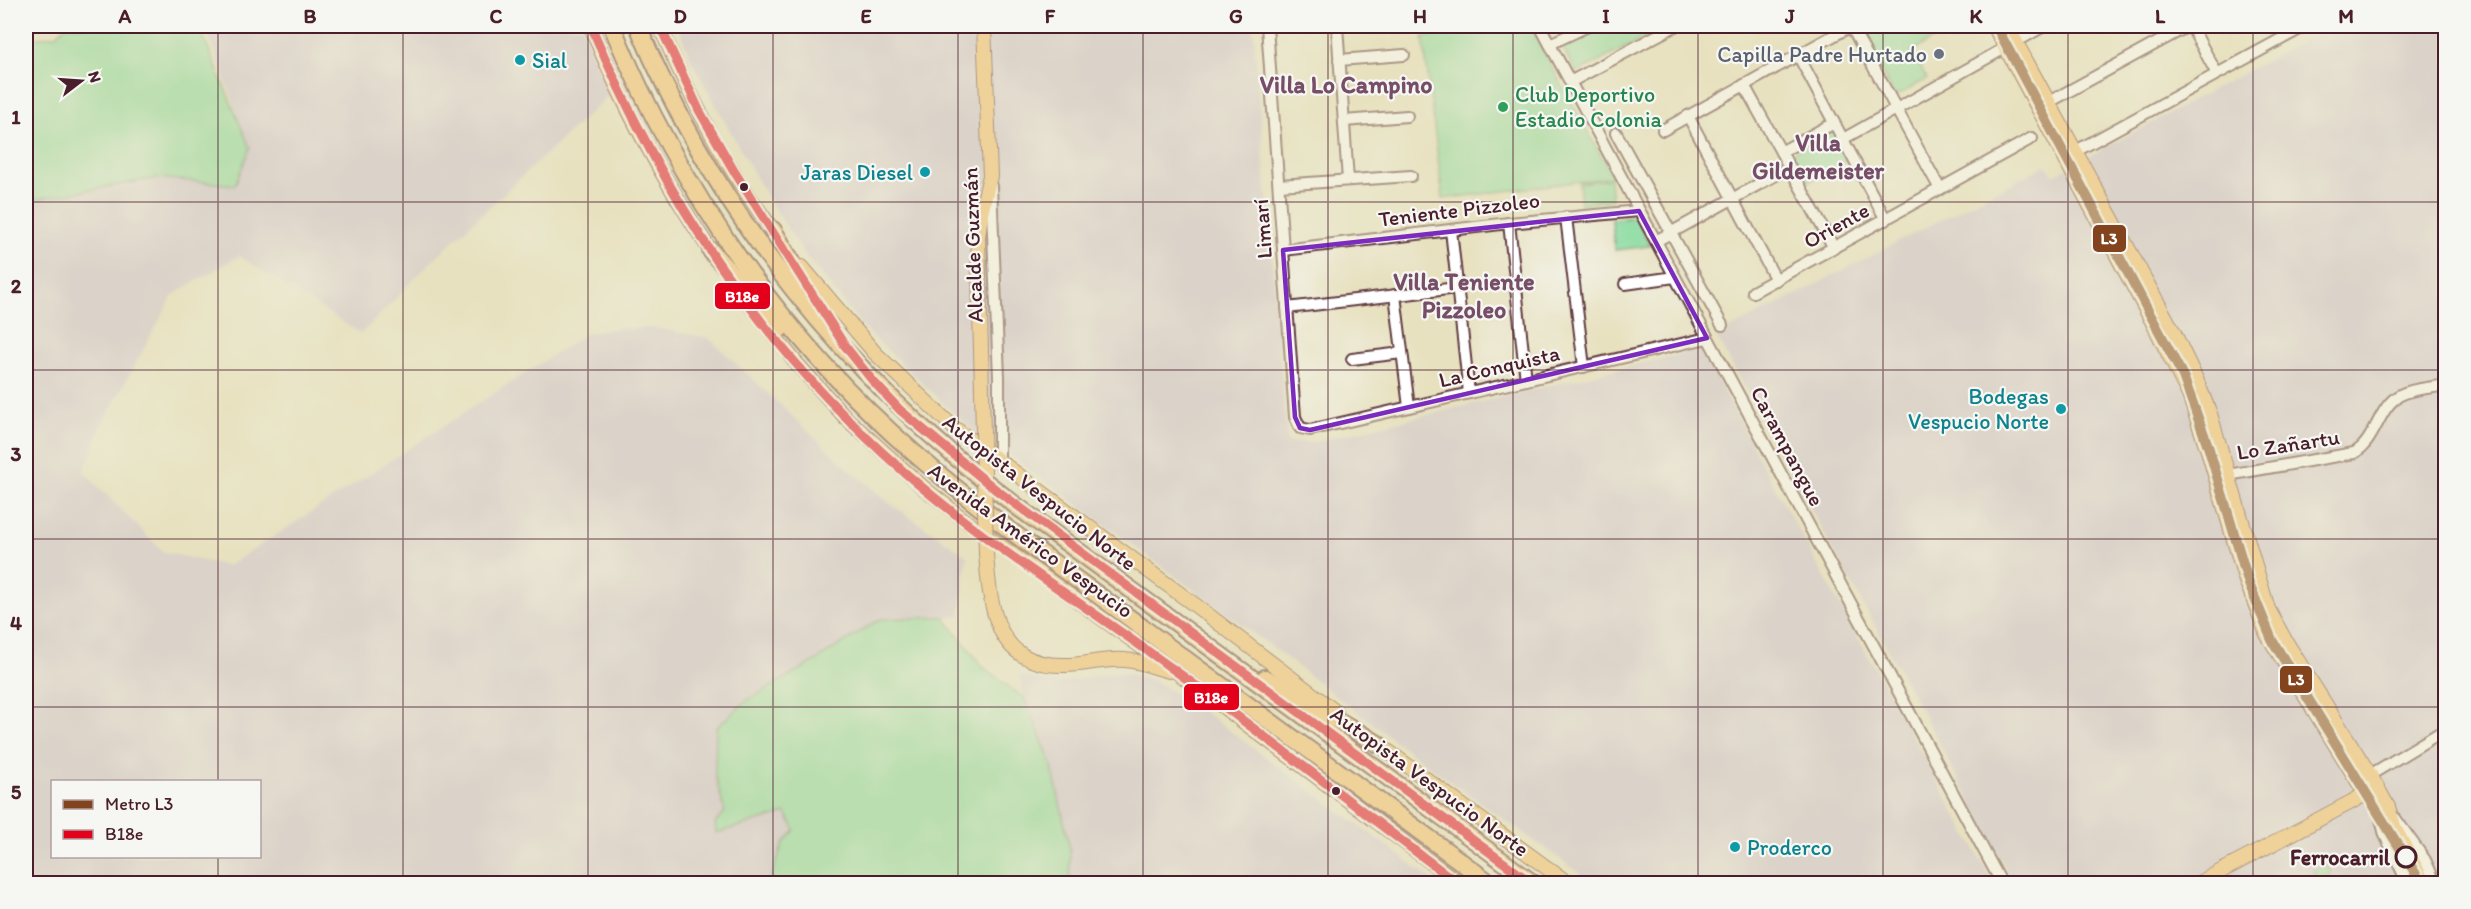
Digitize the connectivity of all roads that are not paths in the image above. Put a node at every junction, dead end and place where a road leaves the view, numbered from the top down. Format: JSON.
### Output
{"nodes":[{"id":1,"x":591,"y":26,"type":"edge"},
{"id":2,"x":612,"y":26,"type":"edge"},
{"id":3,"x":638,"y":26,"type":"edge"},
{"id":4,"x":660,"y":26,"type":"edge"},
{"id":5,"x":984,"y":26,"type":"edge"},
{"id":6,"x":1267,"y":26,"type":"edge"},
{"id":7,"x":1337,"y":26,"type":"edge"},
{"id":8,"x":1540,"y":26,"type":"edge"},
{"id":9,"x":1588,"y":26,"type":"edge"},
{"id":10,"x":1675,"y":26,"type":"edge"},
{"id":11,"x":1851,"y":26,"type":"edge"},
{"id":12,"x":2044,"y":26,"type":"edge"},
{"id":13,"x":2190,"y":26,"type":"edge"},
{"id":14,"x":2305,"y":26,"type":"edge"},
{"id":15,"x":1997,"y":27,"type":"edge"},
{"id":16,"x":1550,"y":44,"type":"junction"},
{"id":17,"x":2011,"y":44,"type":"junction"},
{"id":18,"x":1404,"y":55,"type":"dead end"},
{"id":19,"x":1798,"y":55,"type":"junction"},
{"id":20,"x":1340,"y":60,"type":"junction"},
{"id":21,"x":2217,"y":74,"type":"junction"},
{"id":22,"x":1570,"y":82,"type":"junction"},
{"id":23,"x":1744,"y":85,"type":"junction"},
{"id":24,"x":2049,"y":102,"type":"junction"},
{"id":25,"x":1896,"y":109,"type":"junction"},
{"id":26,"x":1407,"y":116,"type":"dead end"},
{"id":27,"x":1688,"y":116,"type":"junction"},
{"id":28,"x":1344,"y":121,"type":"junction"},
{"id":29,"x":1834,"y":123,"type":"junction"},
{"id":30,"x":1663,"y":130,"type":"dead end"},
{"id":31,"x":1616,"y":133,"type":"dead end"},
{"id":32,"x":2032,"y":138,"type":"dead end"},
{"id":33,"x":1842,"y":139,"type":"junction"},
{"id":34,"x":2076,"y":151,"type":"junction"},
{"id":35,"x":1781,"y":152,"type":"junction"},
{"id":36,"x":1790,"y":167,"type":"junction"},
{"id":37,"x":990,"y":176,"type":"junction"},
{"id":38,"x":1411,"y":176,"type":"dead end"},
{"id":39,"x":1348,"y":180,"type":"junction"},
{"id":40,"x":1279,"y":185,"type":"junction"},
{"id":41,"x":1941,"y":189,"type":"junction"},
{"id":42,"x":1732,"y":199,"type":"junction"},
{"id":43,"x":1640,"y":211,"type":"junction"},
{"id":44,"x":1566,"y":217,"type":"junction"},
{"id":45,"x":1886,"y":220,"type":"junction"},
{"id":46,"x":1509,"y":223,"type":"junction"},
{"id":47,"x":773,"y":230,"type":"junction"},
{"id":48,"x":1451,"y":230,"type":"junction"},
{"id":49,"x":1671,"y":233,"type":"junction"},
{"id":50,"x":1656,"y":241,"type":"junction"},
{"id":51,"x":1834,"y":248,"type":"junction"},
{"id":52,"x":1283,"y":250,"type":"junction"},
{"id":53,"x":711,"y":251,"type":"junction"},
{"id":54,"x":1675,"y":277,"type":"junction"},
{"id":55,"x":1776,"y":280,"type":"junction"},
{"id":56,"x":1624,"y":284,"type":"dead end"},
{"id":57,"x":1457,"y":288,"type":"junction"},
{"id":58,"x":1753,"y":292,"type":"dead end"},
{"id":59,"x":1395,"y":295,"type":"junction"},
{"id":60,"x":1287,"y":308,"type":"junction"},
{"id":61,"x":1722,"y":325,"type":"dead end"},
{"id":62,"x":1707,"y":338,"type":"junction"},
{"id":63,"x":1402,"y":352,"type":"junction"},
{"id":64,"x":1352,"y":359,"type":"dead end"},
{"id":65,"x":1584,"y":367,"type":"junction"},
{"id":66,"x":872,"y":380,"type":"junction"},
{"id":67,"x":1526,"y":380,"type":"junction"},
{"id":68,"x":2445,"y":385,"type":"edge"},
{"id":69,"x":1469,"y":393,"type":"junction"},
{"id":70,"x":859,"y":402,"type":"junction"},
{"id":71,"x":1409,"y":407,"type":"junction"},
{"id":72,"x":1300,"y":428,"type":"joint"},
{"id":73,"x":999,"y":463,"type":"junction"},
{"id":74,"x":2222,"y":476,"type":"junction"},
{"id":75,"x":1216,"y":652,"type":"junction"},
{"id":76,"x":1181,"y":675,"type":"junction"},
{"id":77,"x":2445,"y":729,"type":"edge"},
{"id":78,"x":1378,"y":744,"type":"junction"},
{"id":79,"x":2370,"y":775,"type":"junction"},
{"id":80,"x":2365,"y":793,"type":"junction"},
{"id":81,"x":2384,"y":810,"type":"junction"},
{"id":82,"x":1460,"y":884,"type":"edge"},
{"id":83,"x":1491,"y":884,"type":"edge"},
{"id":84,"x":1533,"y":884,"type":"edge"},
{"id":85,"x":1569,"y":884,"type":"edge"},
{"id":86,"x":2002,"y":884,"type":"edge"},
{"id":87,"x":2197,"y":884,"type":"edge"},
{"id":88,"x":2408,"y":884,"type":"edge"},
{"id":89,"x":2424,"y":884,"type":"edge"},
{"id":90,"x":2436,"y":884,"type":"edge"}],
"edges":[{"from":1,"to":53,"type":"main road","name":"Avenida Américo Vespucio"},
{"from":2,"to":70,"type":"highway","name":"Autopista Vespucio Norte"},
{"from":3,"to":66,"type":"highway","name":"Autopista Vespucio Norte"},
{"from":4,"to":47,"type":"main road","name":"Avenida Américo Vespucio"},
{"from":5,"to":37,"type":"main road","name":"Alcalde Guzmán"},
{"from":6,"to":40,"type":"street","name":"Limarí"},
{"from":7,"to":20,"type":"street"},
{"from":8,"to":16,"type":"street","name":"Carampangue"},
{"from":9,"to":16,"type":"street"},
{"from":10,"to":22,"type":"street"},
{"from":11,"to":19,"type":"street"},
{"from":11,"to":25,"type":"street"},
{"from":12,"to":17,"type":"street"},
{"from":13,"to":21,"type":"street"},
{"from":13,"to":24,"type":"street"},
{"from":14,"to":21,"type":"street"},
{"from":15,"to":17,"type":"main road"},
{"from":16,"to":22,"type":"street","name":"Carampangue"},
{"from":17,"to":24,"type":"main road"},
{"from":17,"to":25,"type":"street"},
{"from":17,"to":74,"type":"main road"},
{"from":18,"to":20,"type":"street"},
{"from":19,"to":23,"type":"street"},
{"from":19,"to":29,"type":"street"},
{"from":20,"to":28,"type":"street"},
{"from":21,"to":34,"type":"street"},
{"from":22,"to":43,"type":"street","name":"Carampangue"},
{"from":23,"to":27,"type":"street"},
{"from":23,"to":35,"type":"street"},
{"from":24,"to":34,"type":"main road"},
{"from":25,"to":33,"type":"street"},
{"from":25,"to":41,"type":"street"},
{"from":26,"to":28,"type":"street"},
{"from":27,"to":30,"type":"street"},
{"from":27,"to":42,"type":"street"},
{"from":28,"to":39,"type":"street"},
{"from":29,"to":33,"type":"street"},
{"from":29,"to":35,"type":"street"},
{"from":31,"to":49,"type":"street"},
{"from":32,"to":41,"type":"street","name":"Oriente"},
{"from":33,"to":45,"type":"street"},
{"from":34,"to":74,"type":"main road"},
{"from":35,"to":36,"type":"street"},
{"from":36,"to":42,"type":"street"},
{"from":36,"to":51,"type":"street"},
{"from":37,"to":73,"type":"street","name":"Alcalde Guzmán"},
{"from":37,"to":76,"type":"main road","bridge":true},
{"from":38,"to":39,"type":"street"},
{"from":39,"to":40,"type":"street"},
{"from":40,"to":52,"type":"street","name":"Limarí"},
{"from":41,"to":45,"type":"street","name":"Oriente"},
{"from":42,"to":49,"type":"street"},
{"from":42,"to":55,"type":"street"},
{"from":43,"to":44,"type":"street","name":"Teniente Pizzoleo"},
{"from":43,"to":50,"type":"street","name":"Carampangue"},
{"from":44,"to":46,"type":"street","name":"Teniente Pizzoleo"},
{"from":44,"to":65,"type":"street"},
{"from":45,"to":51,"type":"street","name":"Oriente"},
{"from":46,"to":48,"type":"street","name":"Teniente Pizzoleo"},
{"from":46,"to":67,"type":"street"},
{"from":47,"to":66,"type":"highway"},
{"from":47,"to":73,"type":"main road","name":"Avenida Américo Vespucio"},
{"from":48,"to":52,"type":"street","name":"Teniente Pizzoleo"},
{"from":48,"to":57,"type":"street"},
{"from":49,"to":50,"type":"street"},
{"from":49,"to":61,"type":"street"},
{"from":50,"to":54,"type":"street","name":"Carampangue"},
{"from":51,"to":55,"type":"street","name":"Oriente"},
{"from":52,"to":60,"type":"street","name":"Limarí"},
{"from":53,"to":70,"type":"highway"},
{"from":53,"to":76,"type":"main road","name":"Avenida Américo Vespucio"},
{"from":54,"to":56,"type":"street"},
{"from":54,"to":62,"type":"street","name":"Carampangue"},
{"from":55,"to":58,"type":"street","name":"Oriente"},
{"from":57,"to":59,"type":"street"},
{"from":57,"to":69,"type":"street"},
{"from":59,"to":60,"type":"street"},
{"from":59,"to":63,"type":"street"},
{"from":60,"to":72,"type":"street","name":"Limarí"},
{"from":62,"to":65,"type":"street","name":"La Conquista"},
{"from":62,"to":86,"type":"street","name":"Carampangue"},
{"from":63,"to":64,"type":"street"},
{"from":63,"to":71,"type":"street"},
{"from":65,"to":67,"type":"street","name":"La Conquista"},
{"from":66,"to":75,"type":"highway","name":"Autopista Vespucio Norte"},
{"from":67,"to":69,"type":"street","name":"La Conquista"},
{"from":68,"to":74,"type":"street","name":"Lo Zañartu"},
{"from":69,"to":71,"type":"street","name":"La Conquista"},
{"from":70,"to":83,"type":"highway","name":"Autopista Vespucio Norte"},
{"from":71,"to":72,"type":"street","name":"La Conquista"},
{"from":73,"to":78,"type":"main road","name":"Avenida Américo Vespucio"},
{"from":74,"to":79,"type":"main road"},
{"from":74,"to":80,"type":"main road"},
{"from":75,"to":78,"type":"highway"},
{"from":75,"to":84,"type":"highway","name":"Autopista Vespucio Norte"},
{"from":76,"to":82,"type":"main road","name":"Avenida Américo Vespucio"},
{"from":77,"to":79,"type":"street"},
{"from":78,"to":85,"type":"main road","name":"Avenida Américo Vespucio"},
{"from":79,"to":80,"type":"main road"},
{"from":79,"to":81,"type":"main road"},
{"from":80,"to":81,"type":"main road"},
{"from":80,"to":87,"type":"main road"},
{"from":81,"to":88,"type":"street"},
{"from":81,"to":89,"type":"main road"},
{"from":81,"to":90,"type":"street"}]}
